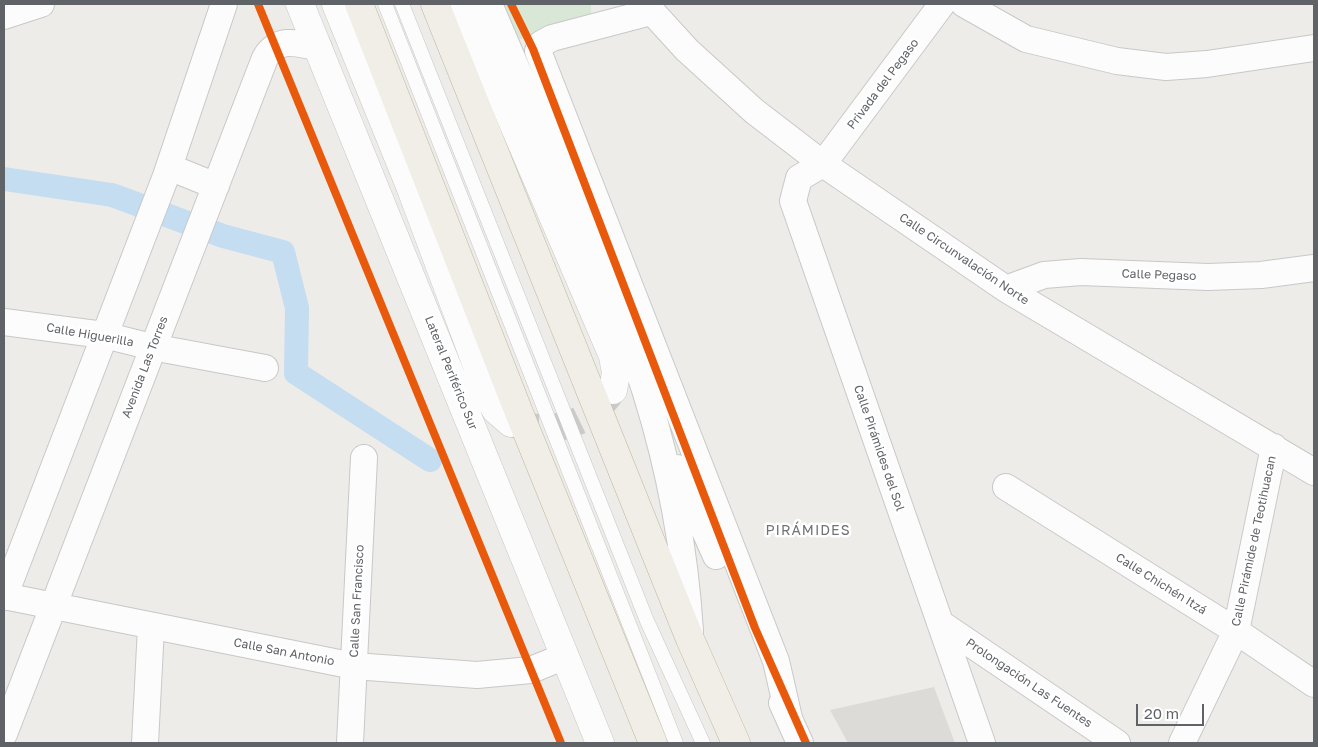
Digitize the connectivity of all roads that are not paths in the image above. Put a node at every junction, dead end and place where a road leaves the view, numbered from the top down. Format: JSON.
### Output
{"nodes":[{"id":1,"x":41,"y":4,"type":"edge"},
{"id":2,"x":224,"y":4,"type":"edge"},
{"id":3,"x":300,"y":4,"type":"edge"},
{"id":4,"x":336,"y":4,"type":"edge"},
{"id":5,"x":359,"y":4,"type":"edge"},
{"id":6,"x":385,"y":4,"type":"edge"},
{"id":7,"x":402,"y":4,"type":"edge"},
{"id":8,"x":435,"y":4,"type":"edge"},
{"id":9,"x":462,"y":4,"type":"edge"},
{"id":10,"x":489,"y":4,"type":"edge"},
{"id":11,"x":942,"y":4,"type":"edge"},
{"id":12,"x":964,"y":4,"type":"edge"},
{"id":13,"x":648,"y":8,"type":"edge"},
{"id":14,"x":4,"y":16,"type":"edge"},
{"id":15,"x":319,"y":48,"type":"junction"},
{"id":16,"x":1314,"y":48,"type":"edge"},
{"id":17,"x":823,"y":164,"type":"junction"},
{"id":18,"x":168,"y":171,"type":"junction"},
{"id":19,"x":214,"y":189,"type":"junction"},
{"id":20,"x":1314,"y":268,"type":"edge"},
{"id":21,"x":1006,"y":290,"type":"junction"},
{"id":22,"x":4,"y":322,"type":"edge"},
{"id":23,"x":104,"y":335,"type":"junction"},
{"id":24,"x":152,"y":347,"type":"junction"},
{"id":25,"x":265,"y":368,"type":"dead end"},
{"id":26,"x":613,"y":390,"type":"tunnel mouth"},
{"id":27,"x":646,"y":392,"type":"junction"},
{"id":28,"x":511,"y":423,"type":"tunnel mouth"},
{"id":29,"x":1274,"y":446,"type":"junction"},
{"id":30,"x":364,"y":458,"type":"dead end"},
{"id":31,"x":1314,"y":472,"type":"edge"},
{"id":32,"x":1006,"y":487,"type":"dead end"},
{"id":33,"x":4,"y":596,"type":"edge"},
{"id":34,"x":52,"y":606,"type":"junction"},
{"id":35,"x":940,"y":623,"type":"junction"},
{"id":36,"x":151,"y":627,"type":"junction"},
{"id":37,"x":1236,"y":631,"type":"junction"},
{"id":38,"x":690,"y":639,"type":"junction"},
{"id":39,"x":565,"y":656,"type":"junction"},
{"id":40,"x":354,"y":666,"type":"junction"},
{"id":41,"x":1314,"y":684,"type":"edge"},
{"id":42,"x":789,"y":718,"type":"junction"},
{"id":43,"x":4,"y":734,"type":"edge"},
{"id":44,"x":596,"y":737,"type":"edge"},
{"id":45,"x":145,"y":743,"type":"edge"},
{"id":46,"x":350,"y":743,"type":"edge"},
{"id":47,"x":653,"y":743,"type":"edge"},
{"id":48,"x":676,"y":743,"type":"edge"},
{"id":49,"x":704,"y":743,"type":"edge"},
{"id":50,"x":736,"y":743,"type":"edge"},
{"id":51,"x":800,"y":743,"type":"edge"},
{"id":52,"x":982,"y":743,"type":"edge"},
{"id":53,"x":1117,"y":743,"type":"edge"},
{"id":54,"x":1182,"y":743,"type":"edge"}],
"edges":[{"from":1,"to":14,"type":"street"},
{"from":2,"to":18,"type":"street"},
{"from":3,"to":15,"type":"main road","name":"Lateral Periférico Sur"},
{"from":4,"to":28,"type":"main road"},
{"from":5,"to":47,"type":"highway"},
{"from":6,"to":48,"type":"lane"},
{"from":7,"to":49,"type":"lane"},
{"from":8,"to":38,"type":"highway"},
{"from":9,"to":26,"type":"main road"},
{"from":10,"to":27,"type":"street"},
{"from":11,"to":17,"type":"street","name":"Privada del Pegaso"},
{"from":12,"to":16,"type":"street"},
{"from":13,"to":17,"type":"street","name":"Calle Circunvalación Norte"},
{"from":13,"to":42,"type":"street"},
{"from":15,"to":19,"type":"street","name":"Avenida Las Torres"},
{"from":15,"to":39,"type":"main road","name":"Lateral Periférico Sur"},
{"from":17,"to":21,"type":"street","name":"Calle Circunvalación Norte"},
{"from":17,"to":35,"type":"street","name":"Calle Pirámides del Sol"},
{"from":18,"to":19,"type":"street"},
{"from":18,"to":23,"type":"street"},
{"from":19,"to":24,"type":"street","name":"Avenida Las Torres"},
{"from":20,"to":21,"type":"street","name":"Calle Pegaso"},
{"from":21,"to":29,"type":"street","name":"Calle Circunvalación Norte"},
{"from":22,"to":23,"type":"street","name":"Calle Higuerilla"},
{"from":23,"to":24,"type":"street","name":"Calle Higuerilla"},
{"from":23,"to":33,"type":"street"},
{"from":24,"to":25,"type":"street","name":"Calle Higuerilla"},
{"from":24,"to":34,"type":"street","name":"Avenida Las Torres"},
{"from":27,"to":38,"type":"street"},
{"from":27,"to":42,"type":"street"},
{"from":29,"to":31,"type":"street","name":"Calle Circunvalación Norte"},
{"from":29,"to":37,"type":"street","name":"Calle Pirámide de Teotihuacan"},
{"from":30,"to":40,"type":"street","name":"Calle San Francisco"},
{"from":32,"to":37,"type":"street","name":"Calle Chichén Itzá"},
{"from":33,"to":34,"type":"street","name":"Calle San Antonio"},
{"from":34,"to":36,"type":"street","name":"Calle San Antonio"},
{"from":34,"to":43,"type":"street","name":"Avenida Las Torres"},
{"from":35,"to":52,"type":"street","name":"Calle Pirámides del Sol"},
{"from":35,"to":53,"type":"street","name":"Prolongación Las Fuentes"},
{"from":36,"to":40,"type":"street","name":"Calle San Antonio"},
{"from":36,"to":45,"type":"street"},
{"from":37,"to":41,"type":"street","name":"Calle Chichén Itzá"},
{"from":37,"to":54,"type":"street","name":"Calle Pirámide de Teotihuacan"},
{"from":38,"to":50,"type":"highway"},
{"from":39,"to":40,"type":"street","name":"Calle San Antonio"},
{"from":39,"to":44,"type":"main road","name":"Lateral Periférico Sur"},
{"from":40,"to":46,"type":"street","name":"Calle San Francisco"},
{"from":42,"to":51,"type":"street"}]}
